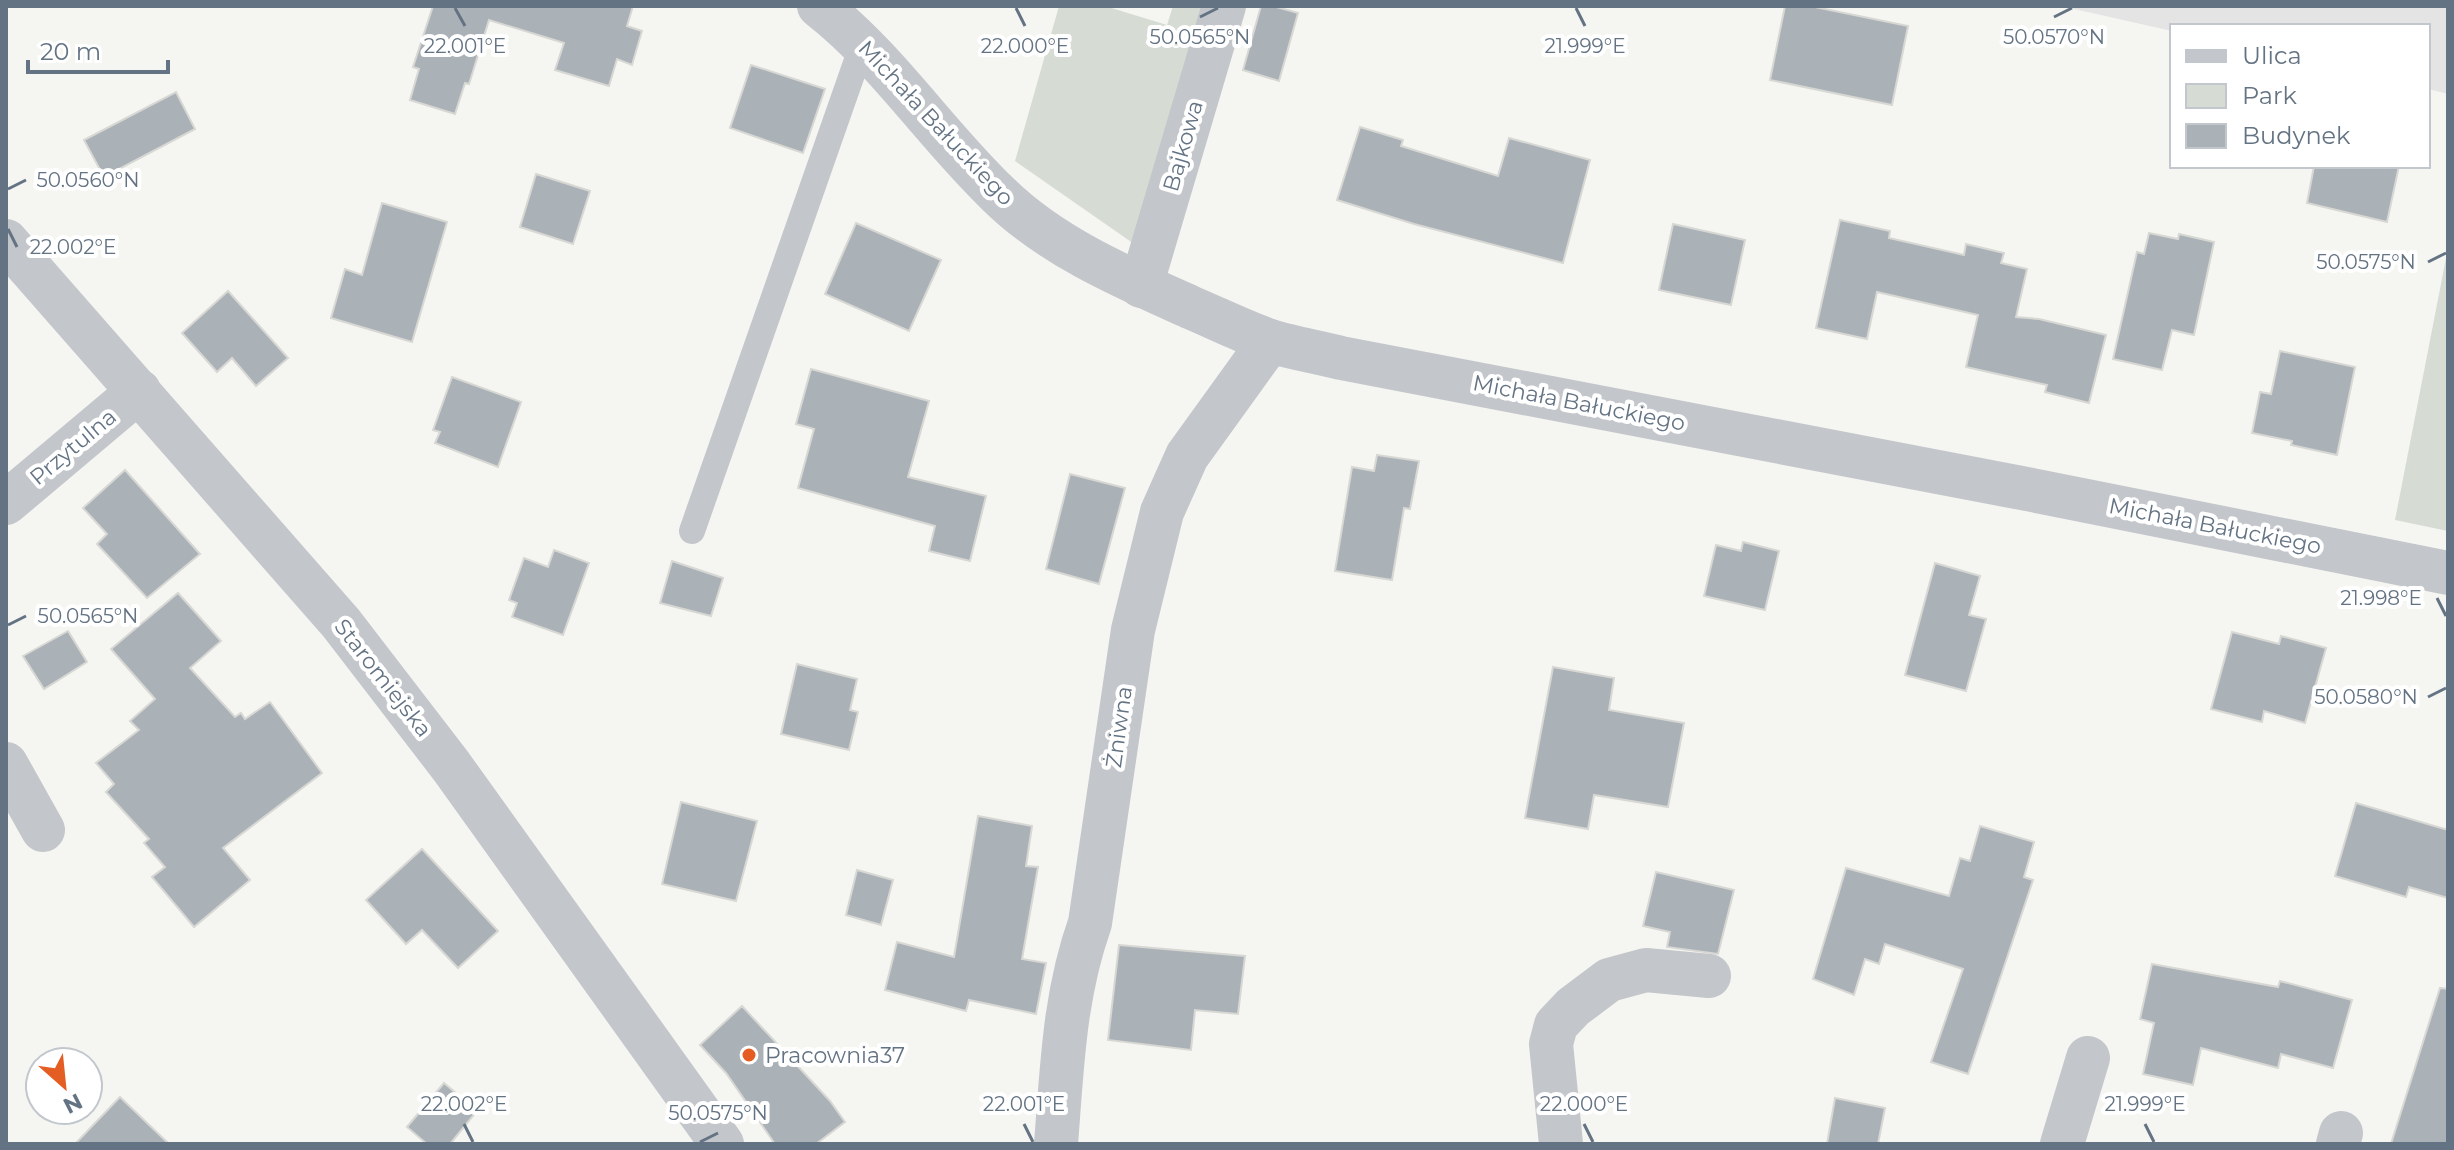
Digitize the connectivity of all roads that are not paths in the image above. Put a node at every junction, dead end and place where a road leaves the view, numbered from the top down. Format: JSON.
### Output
{"nodes":[{"id":1,"x":1224,"y":6,"type":"edge"},
{"id":2,"x":842,"y":20,"type":"edge"},
{"id":3,"x":6,"y":241,"type":"edge"},
{"id":4,"x":1141,"y":286,"type":"junction"},
{"id":5,"x":1270,"y":341,"type":"junction"},
{"id":6,"x":139,"y":391,"type":"junction"},
{"id":7,"x":6,"y":503,"type":"edge"},
{"id":8,"x":692,"y":531,"type":"dead end"},
{"id":9,"x":2448,"y":573,"type":"edge"},
{"id":10,"x":6,"y":764,"type":"edge"},
{"id":11,"x":43,"y":830,"type":"dead end"},
{"id":12,"x":1709,"y":976,"type":"dead end"},
{"id":13,"x":2088,"y":1058,"type":"dead end"},
{"id":14,"x":722,"y":1144,"type":"edge"},
{"id":15,"x":1056,"y":1144,"type":"edge"},
{"id":16,"x":1561,"y":1144,"type":"edge"},
{"id":17,"x":2062,"y":1144,"type":"edge"}],
"edges":[{"from":1,"to":4,"type":"street","name":"Bajkowa"},
{"from":2,"to":4,"type":"street","name":"Michała Bałuckiego"},
{"from":2,"to":8,"type":"lane"},
{"from":3,"to":6,"type":"street","name":"Staromiejska"},
{"from":4,"to":5,"type":"street","name":"Michała Bałuckiego"},
{"from":5,"to":9,"type":"street","name":"Michała Bałuckiego"},
{"from":5,"to":15,"type":"street","name":"Żniwna"},
{"from":6,"to":7,"type":"street","name":"Przytulna"},
{"from":6,"to":14,"type":"street","name":"Staromiejska"},
{"from":10,"to":11,"type":"street"},
{"from":12,"to":16,"type":"street"},
{"from":13,"to":17,"type":"street"}]}
